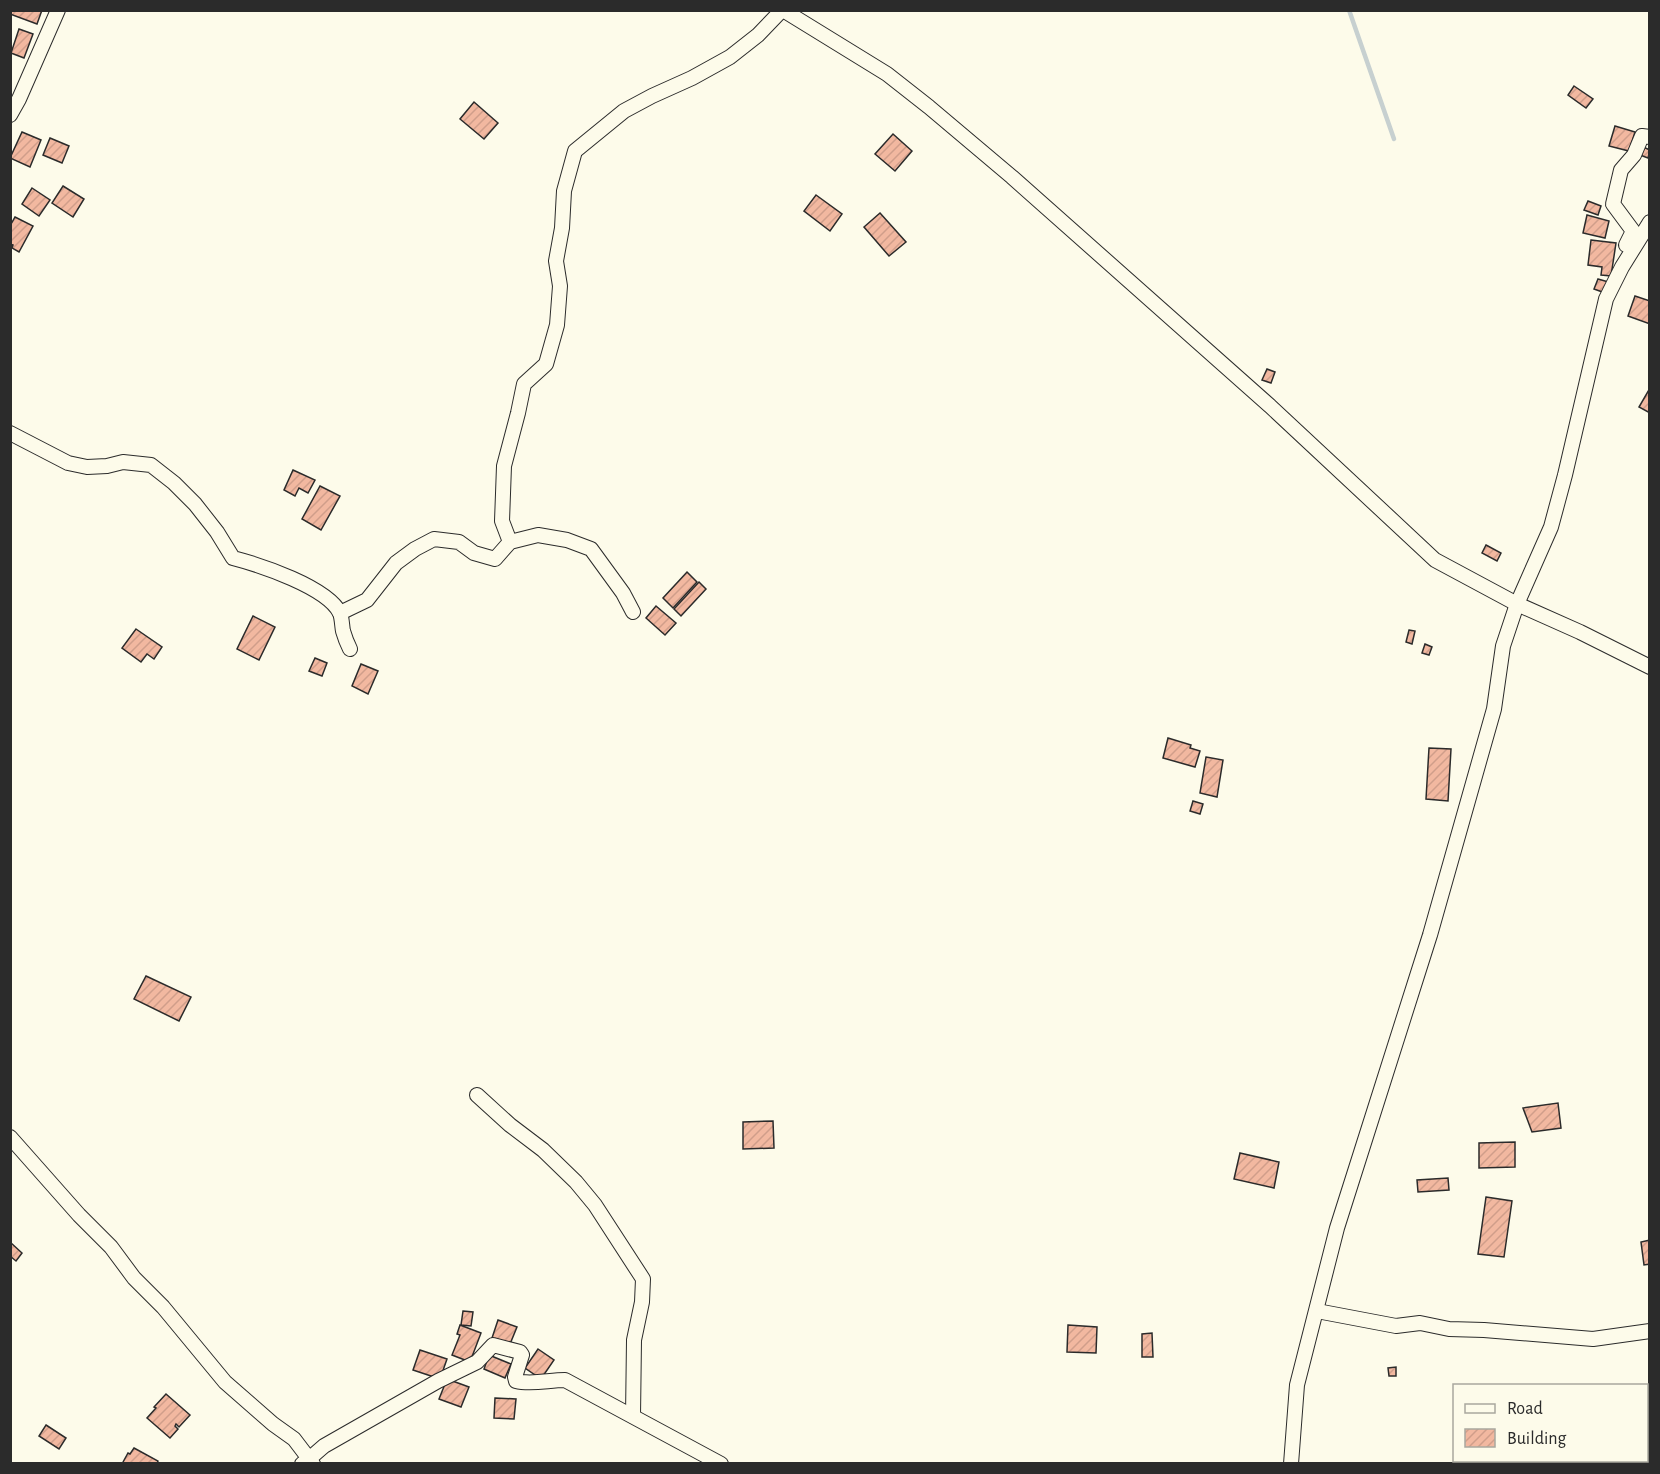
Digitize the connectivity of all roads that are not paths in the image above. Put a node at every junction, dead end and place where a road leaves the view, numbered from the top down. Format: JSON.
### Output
{"nodes":[{"id":1,"x":58,"y":10,"type":"edge"},
{"id":2,"x":783,"y":10,"type":"edge"},
{"id":3,"x":10,"y":114,"type":"edge"},
{"id":4,"x":1650,"y":137,"type":"edge"},
{"id":5,"x":1650,"y":222,"type":"edge"},
{"id":6,"x":1622,"y":267,"type":"junction"},
{"id":7,"x":10,"y":433,"type":"edge"},
{"id":8,"x":510,"y":542,"type":"junction"},
{"id":9,"x":1517,"y":604,"type":"junction"},
{"id":10,"x":633,"y":612,"type":"dead end"},
{"id":11,"x":340,"y":613,"type":"junction"},
{"id":12,"x":350,"y":649,"type":"dead end"},
{"id":13,"x":1650,"y":667,"type":"edge"},
{"id":14,"x":477,"y":1095,"type":"dead end"},
{"id":15,"x":10,"y":1137,"type":"edge"},
{"id":16,"x":1317,"y":1311,"type":"junction"},
{"id":17,"x":1650,"y":1330,"type":"edge"},
{"id":18,"x":633,"y":1416,"type":"junction"},
{"id":19,"x":308,"y":1462,"type":"edge"},
{"id":20,"x":721,"y":1464,"type":"edge"},
{"id":21,"x":1291,"y":1464,"type":"edge"}],
"edges":[{"from":1,"to":3,"type":"street"},
{"from":2,"to":8,"type":"street"},
{"from":2,"to":9,"type":"street"},
{"from":4,"to":6,"type":"street"},
{"from":5,"to":6,"type":"street"},
{"from":6,"to":9,"type":"street"},
{"from":7,"to":11,"type":"street"},
{"from":8,"to":10,"type":"street"},
{"from":8,"to":11,"type":"street"},
{"from":9,"to":13,"type":"street"},
{"from":9,"to":16,"type":"street"},
{"from":11,"to":12,"type":"street"},
{"from":14,"to":18,"type":"street"},
{"from":15,"to":19,"type":"street"},
{"from":16,"to":17,"type":"street"},
{"from":16,"to":21,"type":"street"},
{"from":18,"to":19,"type":"street"},
{"from":18,"to":20,"type":"street"}]}
